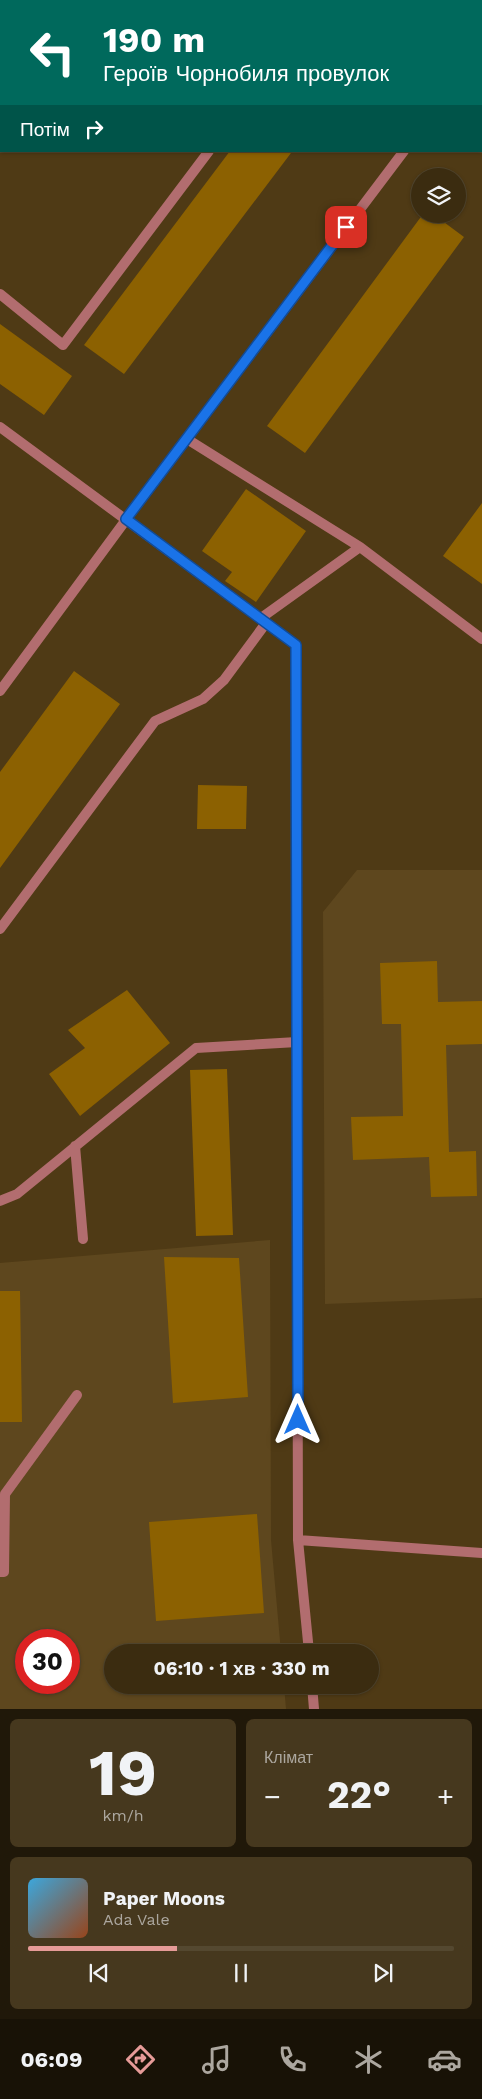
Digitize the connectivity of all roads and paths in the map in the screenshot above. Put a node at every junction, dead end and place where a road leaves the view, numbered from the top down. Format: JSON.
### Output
{"nodes":[{"id":1,"x":208,"y":152,"type":"edge"},
{"id":2,"x":403,"y":152,"type":"edge"},
{"id":3,"x":0,"y":294,"type":"edge"},
{"id":4,"x":0,"y":427,"type":"edge"},
{"id":5,"x":187,"y":439,"type":"junction"},
{"id":6,"x":126,"y":519,"type":"junction"},
{"id":7,"x":360,"y":547,"type":"junction"},
{"id":8,"x":263,"y":620,"type":"junction"},
{"id":9,"x":482,"y":638,"type":"edge"},
{"id":10,"x":0,"y":691,"type":"edge"},
{"id":11,"x":0,"y":929,"type":"edge"},
{"id":12,"x":297,"y":1042,"type":"junction"},
{"id":13,"x":75,"y":1146,"type":"junction"},
{"id":14,"x":0,"y":1201,"type":"edge"},
{"id":15,"x":83,"y":1239,"type":"dead end"},
{"id":16,"x":78,"y":1395,"type":"dead end"},
{"id":17,"x":298,"y":1540,"type":"junction"},
{"id":18,"x":482,"y":1553,"type":"edge"},
{"id":19,"x":0,"y":1572,"type":"edge"},
{"id":20,"x":307,"y":1644,"type":"edge"},
{"id":21,"x":313,"y":1694,"type":"edge"},
{"id":22,"x":314,"y":1709,"type":"edge"}],
"edges":[{"from":1,"to":3,"type":"street"},
{"from":2,"to":5,"type":"street"},
{"from":4,"to":6,"type":"street"},
{"from":5,"to":6,"type":"street"},
{"from":5,"to":7,"type":"street"},
{"from":6,"to":8,"type":"street"},
{"from":6,"to":10,"type":"street"},
{"from":7,"to":8,"type":"street"},
{"from":7,"to":9,"type":"street"},
{"from":8,"to":11,"type":"street"},
{"from":8,"to":12,"type":"street"},
{"from":12,"to":13,"type":"street"},
{"from":12,"to":17,"type":"street"},
{"from":13,"to":14,"type":"street"},
{"from":13,"to":15,"type":"street"},
{"from":16,"to":19,"type":"street"},
{"from":17,"to":18,"type":"street"},
{"from":17,"to":20,"type":"street"},
{"from":21,"to":22,"type":"street"}]}
